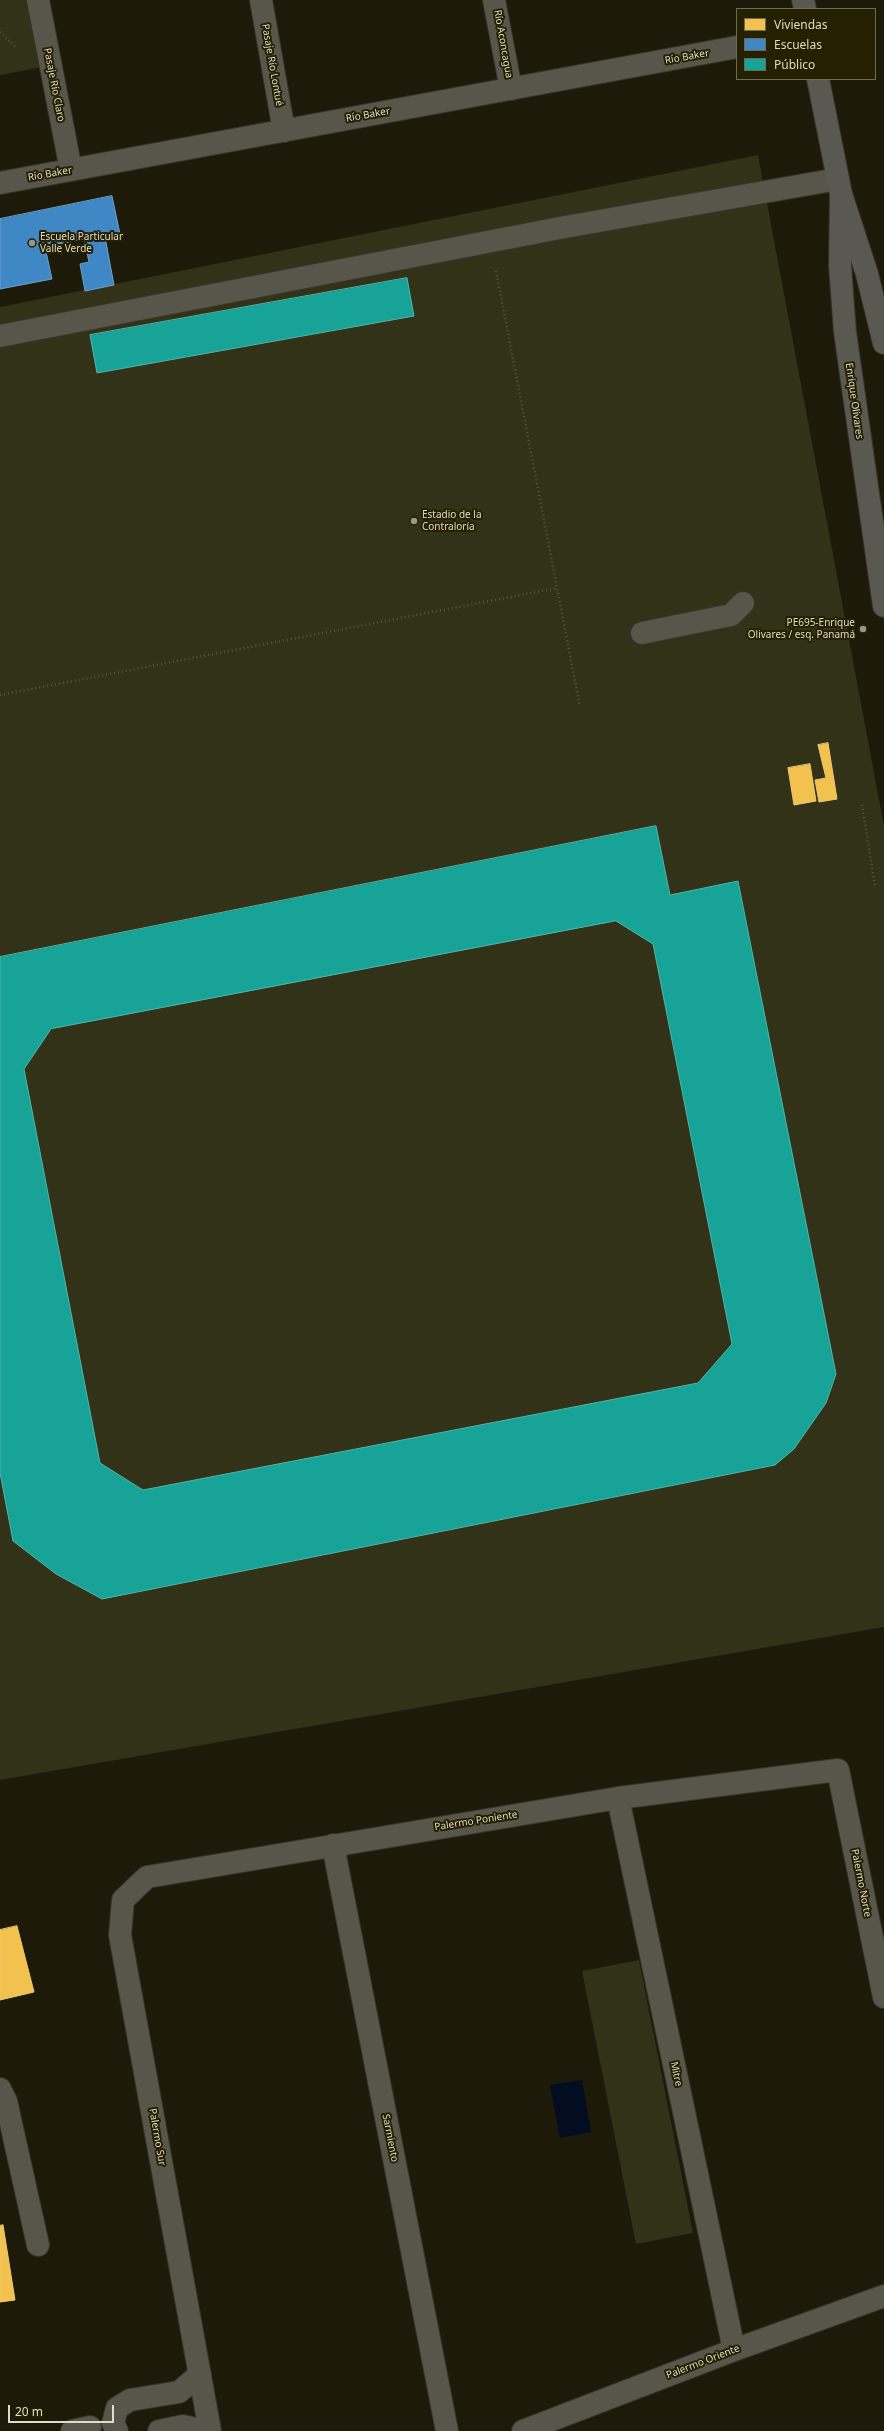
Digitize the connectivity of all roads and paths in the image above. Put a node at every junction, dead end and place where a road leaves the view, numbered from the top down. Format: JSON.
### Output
{"nodes":[{"id":1,"x":38,"y":0,"type":"edge"},
{"id":2,"x":261,"y":0,"type":"edge"},
{"id":3,"x":494,"y":0,"type":"edge"},
{"id":4,"x":736,"y":48,"type":"edge"},
{"id":5,"x":818,"y":80,"type":"edge"},
{"id":6,"x":511,"y":89,"type":"junction"},
{"id":7,"x":284,"y":131,"type":"junction"},
{"id":8,"x":71,"y":170,"type":"junction"},
{"id":9,"x":0,"y":183,"type":"edge"},
{"id":10,"x":839,"y":186,"type":"junction"},
{"id":11,"x":490,"y":242,"type":"junction"},
{"id":12,"x":0,"y":336,"type":"edge"},
{"id":13,"x":884,"y":343,"type":"edge"},
{"id":14,"x":557,"y":588,"type":"junction"},
{"id":15,"x":883,"y":597,"type":"edge"},
{"id":16,"x":743,"y":603,"type":"dead end"},
{"id":17,"x":642,"y":633,"type":"dead end"},
{"id":18,"x":0,"y":695,"type":"edge"},
{"id":19,"x":580,"y":707,"type":"dead end"},
{"id":20,"x":862,"y":805,"type":"dead end"},
{"id":21,"x":875,"y":886,"type":"dead end"},
{"id":22,"x":838,"y":1770,"type":"joint"},
{"id":23,"x":618,"y":1798,"type":"junction"},
{"id":24,"x":333,"y":1845,"type":"junction"},
{"id":25,"x":123,"y":1900,"type":"joint"},
{"id":26,"x":884,"y":1997,"type":"edge"},
{"id":27,"x":0,"y":2089,"type":"edge"},
{"id":28,"x":38,"y":2245,"type":"dead end"},
{"id":29,"x":884,"y":2296,"type":"edge"},
{"id":30,"x":734,"y":2350,"type":"junction"},
{"id":31,"x":200,"y":2374,"type":"junction"},
{"id":32,"x":117,"y":2431,"type":"edge"},
{"id":33,"x":159,"y":2431,"type":"edge"},
{"id":34,"x":204,"y":2431,"type":"edge"},
{"id":35,"x":210,"y":2431,"type":"edge"},
{"id":36,"x":447,"y":2431,"type":"edge"},
{"id":37,"x":524,"y":2431,"type":"edge"}],
"edges":[{"from":1,"to":8,"type":"street","name":"Pasaje Río Claro"},
{"from":2,"to":7,"type":"street","name":"Pasaje Río Lontué"},
{"from":3,"to":6,"type":"street","name":"Río Aconcagua"},
{"from":4,"to":6,"type":"street","name":"Río Baker"},
{"from":5,"to":10,"type":"main road","name":"Enrique Olivares"},
{"from":6,"to":7,"type":"street","name":"Río Baker"},
{"from":7,"to":8,"type":"street","name":"Río Baker"},
{"from":8,"to":9,"type":"street","name":"Río Baker"},
{"from":10,"to":11,"type":"street"},
{"from":10,"to":13,"type":"main road","name":"Enrique Olivares"},
{"from":10,"to":15,"type":"main road","name":"Enrique Olivares"},
{"from":11,"to":12,"type":"street"},
{"from":11,"to":14,"type":"path"},
{"from":14,"to":18,"type":"path"},
{"from":14,"to":19,"type":"path"},
{"from":16,"to":17,"type":"street"},
{"from":20,"to":21,"type":"path"},
{"from":22,"to":23,"type":"street","name":"Palermo Poniente"},
{"from":22,"to":26,"type":"street","name":"Palermo Norte"},
{"from":23,"to":24,"type":"street","name":"Palermo Poniente"},
{"from":23,"to":30,"type":"street","name":"Mitre"},
{"from":24,"to":25,"type":"street","name":"Palermo Poniente"},
{"from":24,"to":36,"type":"street","name":"Sarmiento"},
{"from":25,"to":31,"type":"street","name":"Palermo Sur"},
{"from":27,"to":28,"type":"street"},
{"from":29,"to":30,"type":"street","name":"Palermo Oriente"},
{"from":30,"to":37,"type":"street","name":"Palermo Oriente"},
{"from":31,"to":32,"type":"street"},
{"from":31,"to":35,"type":"street","name":"Palermo Sur"},
{"from":33,"to":34,"type":"street"}]}
